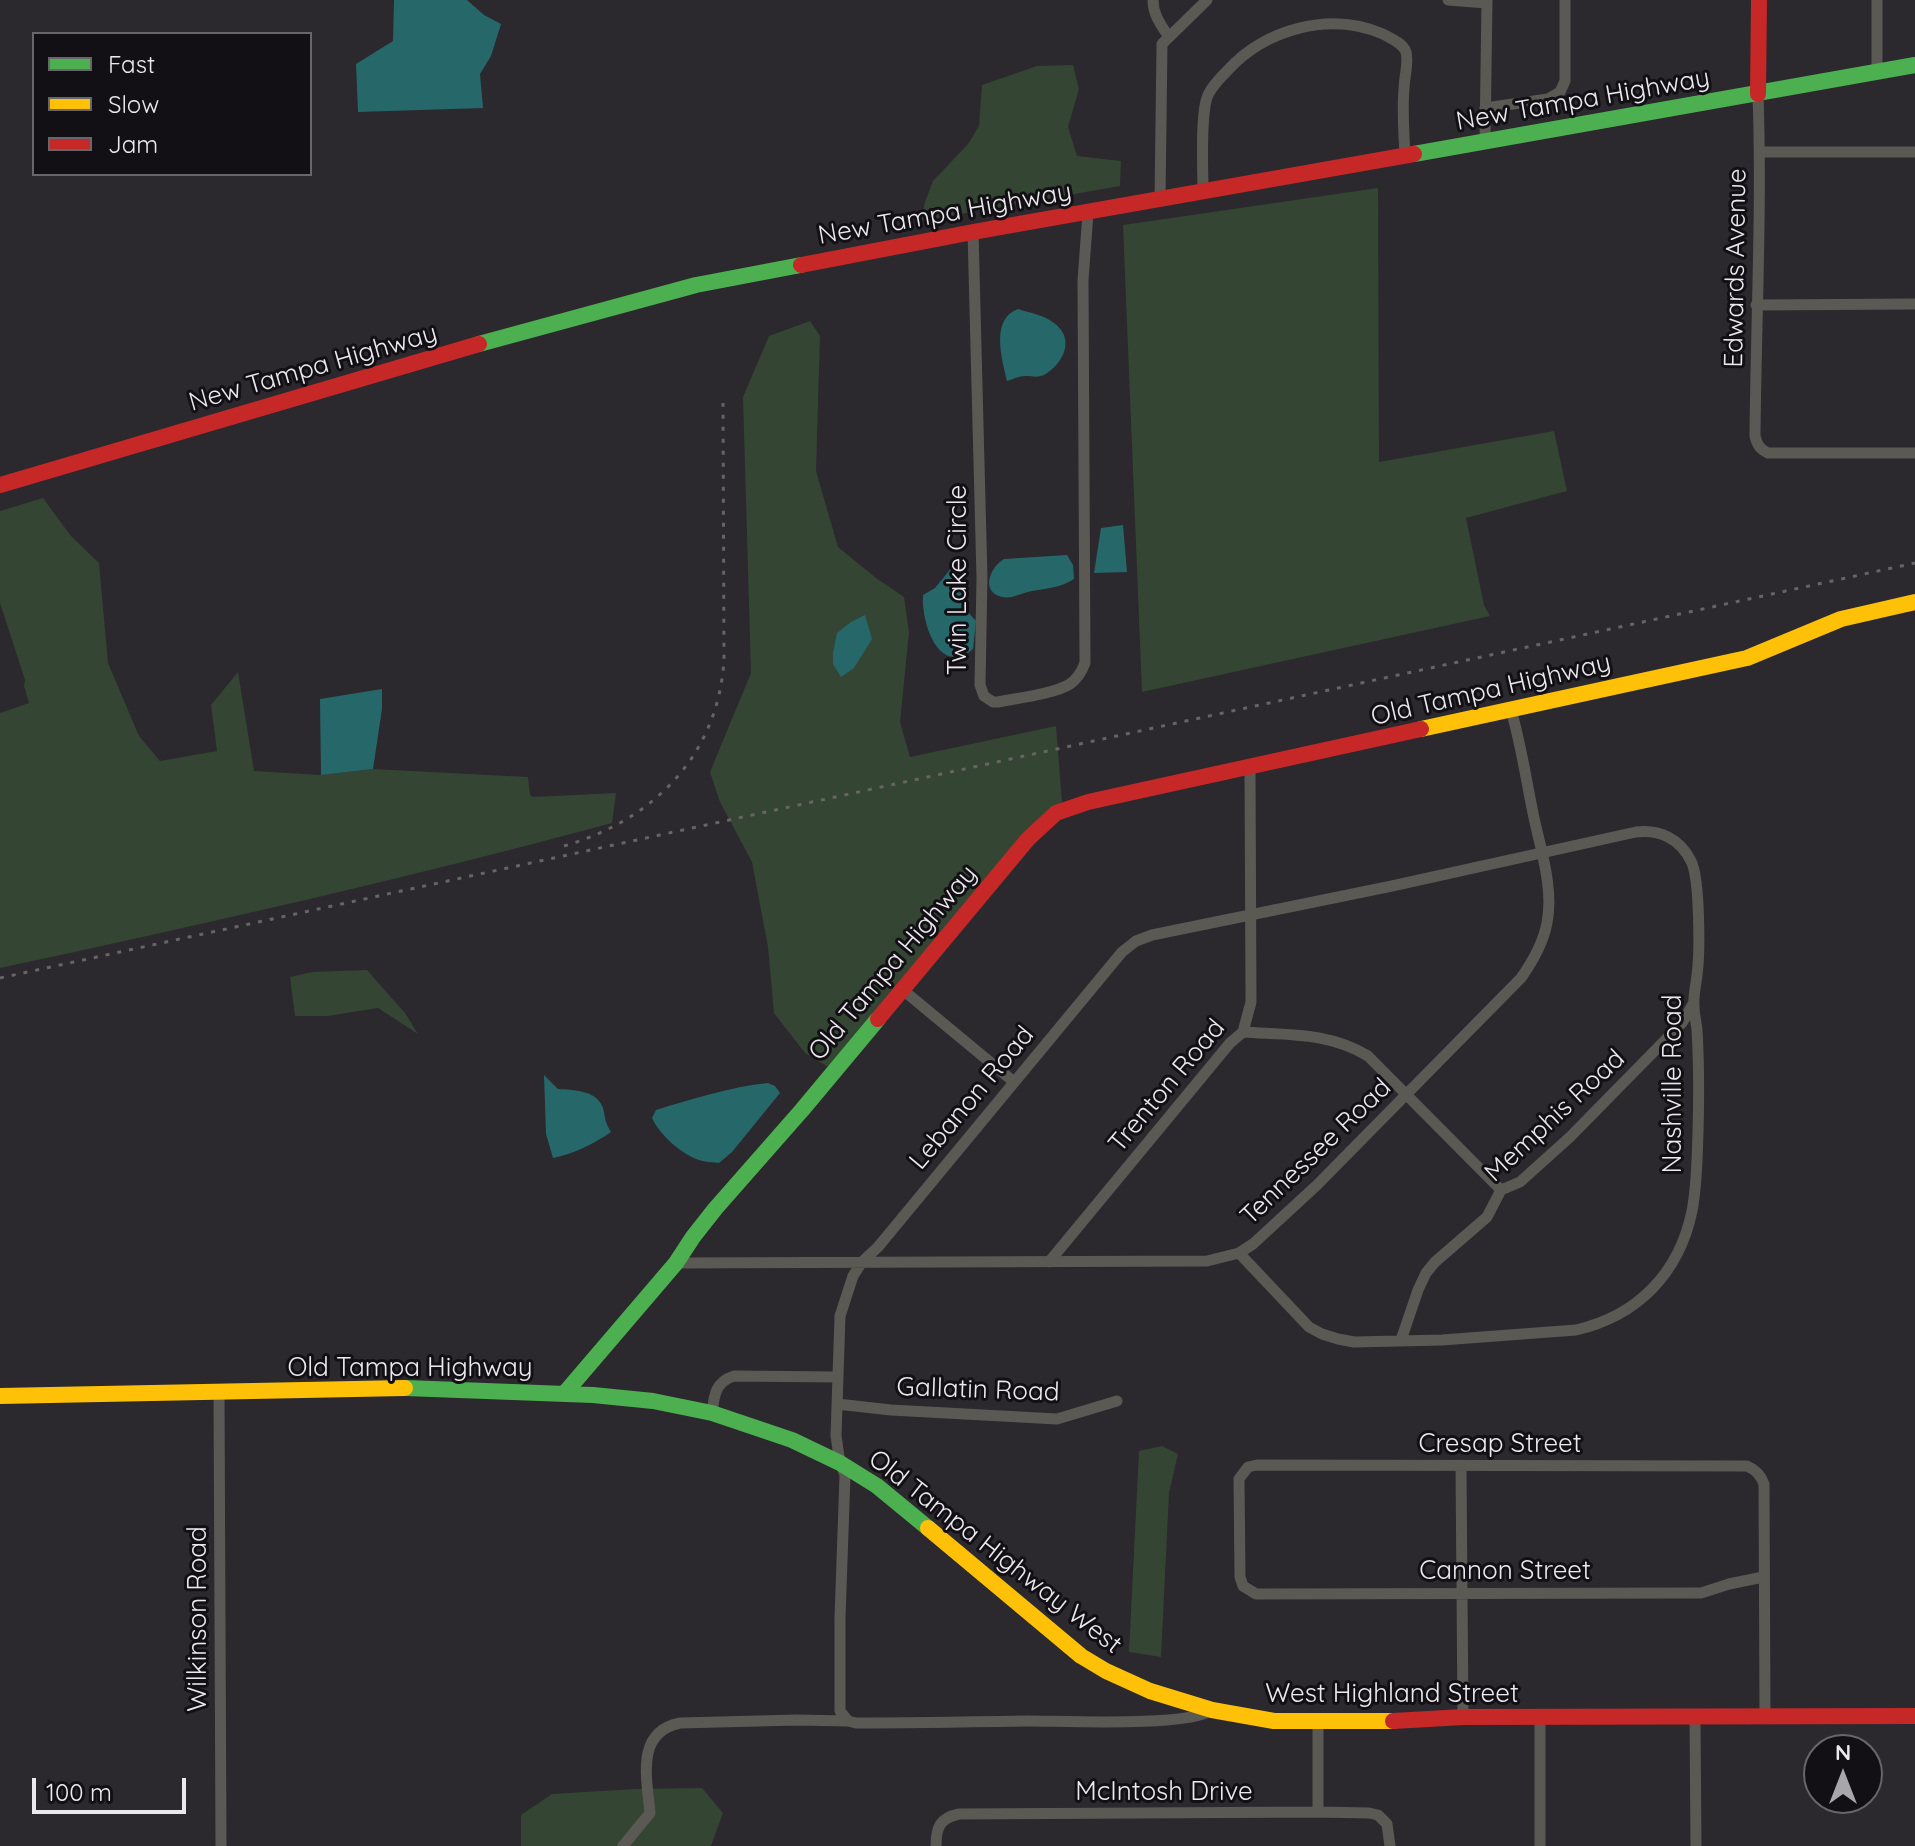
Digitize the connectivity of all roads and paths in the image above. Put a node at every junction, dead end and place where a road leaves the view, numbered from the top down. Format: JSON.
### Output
{"nodes":[{"id":1,"x":1153,"y":0,"type":"edge"},
{"id":2,"x":1207,"y":0,"type":"edge"},
{"id":3,"x":1448,"y":0,"type":"edge"},
{"id":4,"x":1565,"y":0,"type":"edge"},
{"id":5,"x":1759,"y":0,"type":"edge"},
{"id":6,"x":1877,"y":0,"type":"edge"},
{"id":7,"x":1487,"y":2,"type":"edge"},
{"id":8,"x":1169,"y":37,"type":"junction"},
{"id":9,"x":1915,"y":65,"type":"edge"},
{"id":10,"x":1877,"y":72,"type":"junction"},
{"id":11,"x":1758,"y":94,"type":"junction"},
{"id":12,"x":1485,"y":108,"type":"junction"},
{"id":13,"x":1485,"y":141,"type":"junction"},
{"id":14,"x":1760,"y":152,"type":"junction"},
{"id":15,"x":1915,"y":152,"type":"edge"},
{"id":16,"x":1405,"y":156,"type":"junction"},
{"id":17,"x":1203,"y":192,"type":"junction"},
{"id":18,"x":1160,"y":201,"type":"junction"},
{"id":19,"x":1088,"y":213,"type":"junction"},
{"id":20,"x":973,"y":232,"type":"junction"},
{"id":21,"x":1915,"y":304,"type":"edge"},
{"id":22,"x":1756,"y":305,"type":"junction"},
{"id":23,"x":1915,"y":453,"type":"edge"},
{"id":24,"x":0,"y":485,"type":"edge"},
{"id":25,"x":1915,"y":602,"type":"edge"},
{"id":26,"x":1511,"y":710,"type":"junction"},
{"id":27,"x":1250,"y":768,"type":"junction"},
{"id":28,"x":1542,"y":853,"type":"junction"},
{"id":29,"x":1251,"y":915,"type":"junction"},
{"id":30,"x":903,"y":990,"type":"junction"},
{"id":31,"x":1693,"y":1004,"type":"junction"},
{"id":32,"x":1243,"y":1032,"type":"junction"},
{"id":33,"x":1014,"y":1082,"type":"junction"},
{"id":34,"x":1406,"y":1095,"type":"junction"},
{"id":35,"x":1501,"y":1190,"type":"junction"},
{"id":36,"x":1239,"y":1253,"type":"junction"},
{"id":37,"x":862,"y":1262,"type":"junction"},
{"id":38,"x":1049,"y":1262,"type":"junction"},
{"id":39,"x":676,"y":1263,"type":"junction"},
{"id":40,"x":1401,"y":1340,"type":"junction"},
{"id":41,"x":837,"y":1377,"type":"junction"},
{"id":42,"x":219,"y":1392,"type":"junction"},
{"id":43,"x":564,"y":1394,"type":"junction"},
{"id":44,"x":0,"y":1396,"type":"edge"},
{"id":45,"x":1117,"y":1401,"type":"dead end"},
{"id":46,"x":837,"y":1404,"type":"junction"},
{"id":47,"x":712,"y":1413,"type":"junction"},
{"id":48,"x":840,"y":1463,"type":"junction"},
{"id":49,"x":1461,"y":1467,"type":"junction"},
{"id":50,"x":1763,"y":1577,"type":"junction"},
{"id":51,"x":1246,"y":1589,"type":"joint"},
{"id":52,"x":1461,"y":1593,"type":"junction"},
{"id":53,"x":1212,"y":1710,"type":"junction"},
{"id":54,"x":1765,"y":1716,"type":"junction"},
{"id":55,"x":1915,"y":1716,"type":"edge"},
{"id":56,"x":1463,"y":1717,"type":"junction"},
{"id":57,"x":1540,"y":1717,"type":"junction"},
{"id":58,"x":1695,"y":1717,"type":"junction"},
{"id":59,"x":848,"y":1721,"type":"junction"},
{"id":60,"x":1318,"y":1721,"type":"junction"},
{"id":61,"x":1318,"y":1812,"type":"junction"},
{"id":62,"x":221,"y":1846,"type":"edge"},
{"id":63,"x":623,"y":1846,"type":"edge"},
{"id":64,"x":936,"y":1846,"type":"edge"},
{"id":65,"x":1390,"y":1846,"type":"edge"},
{"id":66,"x":1540,"y":1846,"type":"edge"},
{"id":67,"x":1696,"y":1846,"type":"edge"}],
"edges":[{"from":1,"to":8,"type":"street"},
{"from":2,"to":8,"type":"street"},
{"from":3,"to":7,"type":"street"},
{"from":4,"to":12,"type":"street"},
{"from":5,"to":11,"type":"main road"},
{"from":6,"to":10,"type":"street"},
{"from":7,"to":12,"type":"street"},
{"from":8,"to":18,"type":"street"},
{"from":9,"to":10,"type":"main road","name":"New Tampa Highway"},
{"from":10,"to":11,"type":"main road","name":"New Tampa Highway"},
{"from":11,"to":13,"type":"main road","name":"New Tampa Highway"},
{"from":11,"to":14,"type":"street","name":"Edwards Avenue"},
{"from":12,"to":13,"type":"street"},
{"from":13,"to":16,"type":"main road","name":"New Tampa Highway"},
{"from":14,"to":15,"type":"street"},
{"from":14,"to":22,"type":"street","name":"Edwards Avenue"},
{"from":16,"to":17,"type":"main road","name":"New Tampa Highway"},
{"from":16,"to":17,"type":"street"},
{"from":17,"to":18,"type":"main road","name":"New Tampa Highway"},
{"from":18,"to":19,"type":"main road","name":"New Tampa Highway"},
{"from":19,"to":20,"type":"main road","name":"New Tampa Highway"},
{"from":19,"to":20,"type":"street","name":"Twin Lake Circle"},
{"from":20,"to":24,"type":"main road","name":"New Tampa Highway"},
{"from":21,"to":22,"type":"street"},
{"from":22,"to":23,"type":"street","name":"Edwards Avenue"},
{"from":25,"to":26,"type":"main road","name":"Old Tampa Highway"},
{"from":26,"to":27,"type":"main road","name":"Old Tampa Highway"},
{"from":26,"to":28,"type":"street","name":"Tennessee Road"},
{"from":27,"to":29,"type":"street","name":"Trenton Road"},
{"from":27,"to":30,"type":"main road","name":"Old Tampa Highway"},
{"from":28,"to":29,"type":"street","name":"Lebanon Road"},
{"from":28,"to":31,"type":"street","name":"Nashville Road"},
{"from":28,"to":34,"type":"street","name":"Tennessee Road"},
{"from":29,"to":32,"type":"street","name":"Trenton Road"},
{"from":29,"to":33,"type":"street","name":"Lebanon Road"},
{"from":30,"to":33,"type":"street"},
{"from":30,"to":39,"type":"main road","name":"Old Tampa Highway"},
{"from":31,"to":35,"type":"street","name":"Memphis Road"},
{"from":31,"to":40,"type":"street","name":"Nashville Road"},
{"from":32,"to":34,"type":"street"},
{"from":32,"to":38,"type":"street","name":"Trenton Road"},
{"from":33,"to":37,"type":"street","name":"Lebanon Road"},
{"from":34,"to":35,"type":"street"},
{"from":34,"to":36,"type":"street","name":"Tennessee Road"},
{"from":35,"to":40,"type":"street","name":"Memphis Road"},
{"from":36,"to":38,"type":"street","name":"Tennessee Road"},
{"from":36,"to":40,"type":"street","name":"Nashville Road"},
{"from":37,"to":38,"type":"street","name":"Tennessee Road"},
{"from":37,"to":39,"type":"street","name":"Tennessee Road"},
{"from":37,"to":41,"type":"street","name":"Lebanon Road"},
{"from":39,"to":43,"type":"main road","name":"Old Tampa Highway"},
{"from":41,"to":46,"type":"street","name":"Lebanon Road"},
{"from":41,"to":47,"type":"street"},
{"from":42,"to":43,"type":"main road","name":"Old Tampa Highway"},
{"from":42,"to":44,"type":"main road","name":"Old Tampa Highway"},
{"from":42,"to":62,"type":"street","name":"Wilkinson Road"},
{"from":43,"to":47,"type":"main road","name":"Old Tampa Highway West"},
{"from":45,"to":46,"type":"street","name":"Gallatin Road"},
{"from":46,"to":48,"type":"street","name":"Lebanon Road"},
{"from":47,"to":48,"type":"main road","name":"Old Tampa Highway West"},
{"from":48,"to":53,"type":"main road","name":"Old Tampa Highway West"},
{"from":48,"to":59,"type":"street","name":"Lebanon Road"},
{"from":49,"to":50,"type":"street","name":"Cresap Street"},
{"from":49,"to":51,"type":"street","name":"Cresap Street"},
{"from":49,"to":52,"type":"street"},
{"from":50,"to":52,"type":"street","name":"Cannon Street"},
{"from":50,"to":54,"type":"street"},
{"from":51,"to":52,"type":"street","name":"Cannon Street"},
{"from":52,"to":56,"type":"street"},
{"from":53,"to":59,"type":"street","name":"West Highland Street"},
{"from":53,"to":60,"type":"main road","name":"West Highland Street"},
{"from":54,"to":55,"type":"main road","name":"West Highland Street"},
{"from":54,"to":58,"type":"main road","name":"West Highland Street"},
{"from":56,"to":57,"type":"main road","name":"West Highland Street"},
{"from":56,"to":60,"type":"main road","name":"West Highland Street"},
{"from":57,"to":58,"type":"main road","name":"West Highland Street"},
{"from":57,"to":66,"type":"street"},
{"from":58,"to":67,"type":"street"},
{"from":59,"to":63,"type":"street","name":"West Highland Street"},
{"from":60,"to":61,"type":"street"},
{"from":61,"to":64,"type":"street","name":"McIntosh Drive"},
{"from":61,"to":65,"type":"street","name":"McIntosh Drive"}]}
